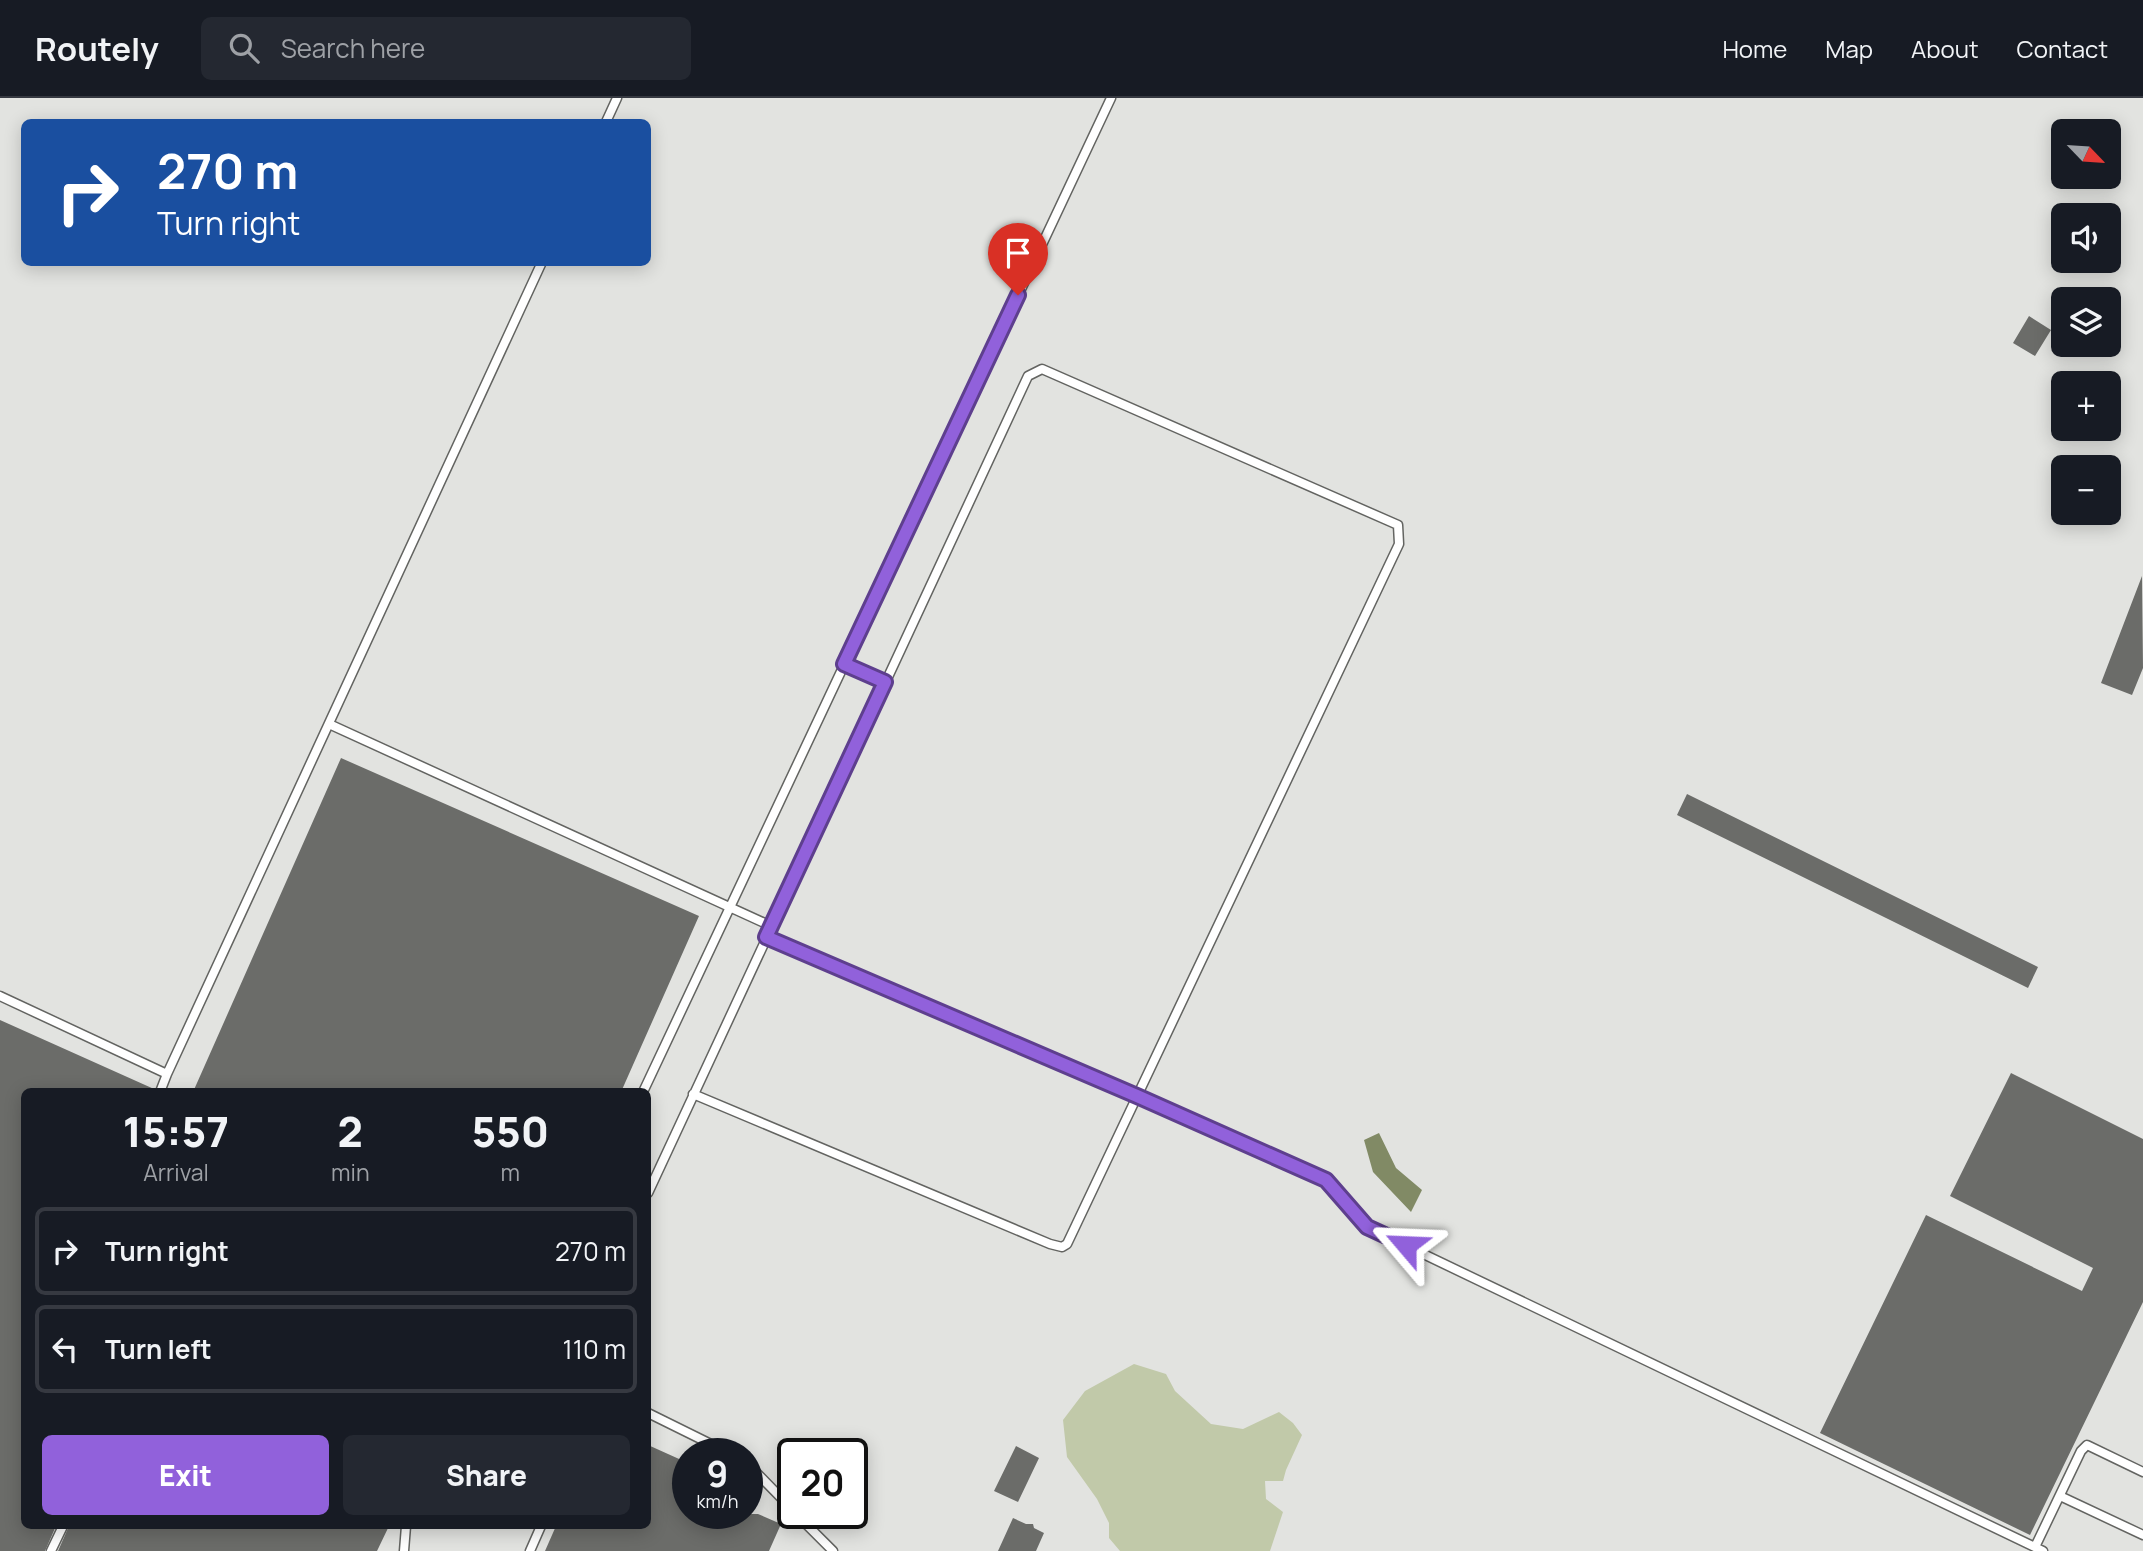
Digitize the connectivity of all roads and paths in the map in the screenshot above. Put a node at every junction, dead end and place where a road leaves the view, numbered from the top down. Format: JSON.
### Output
{"nodes":[{"id":1,"x":617,"y":98,"type":"edge"},
{"id":2,"x":1111,"y":98,"type":"edge"},
{"id":3,"x":607,"y":119,"type":"edge"},
{"id":4,"x":539,"y":266,"type":"edge"},
{"id":5,"x":844,"y":664,"type":"junction"},
{"id":6,"x":885,"y":682,"type":"junction"},
{"id":7,"x":329,"y":724,"type":"junction"},
{"id":8,"x":729,"y":909,"type":"junction"},
{"id":9,"x":771,"y":926,"type":"junction"},
{"id":10,"x":766,"y":937,"type":"junction"},
{"id":11,"x":0,"y":996,"type":"edge"},
{"id":12,"x":167,"y":1074,"type":"junction"},
{"id":13,"x":162,"y":1088,"type":"edge"},
{"id":14,"x":645,"y":1088,"type":"edge"},
{"id":15,"x":694,"y":1094,"type":"junction"},
{"id":16,"x":1137,"y":1096,"type":"junction"},
{"id":17,"x":651,"y":1187,"type":"edge"},
{"id":18,"x":651,"y":1414,"type":"edge"},
{"id":19,"x":699,"y":1438,"type":"edge"},
{"id":20,"x":2143,"y":1472,"type":"edge"},
{"id":21,"x":763,"y":1480,"type":"edge"},
{"id":22,"x":777,"y":1495,"type":"edge"},
{"id":23,"x":2060,"y":1496,"type":"junction"},
{"id":24,"x":62,"y":1529,"type":"edge"},
{"id":25,"x":406,"y":1529,"type":"edge"},
{"id":26,"x":540,"y":1529,"type":"edge"},
{"id":27,"x":811,"y":1529,"type":"edge"},
{"id":28,"x":2143,"y":1535,"type":"edge"},
{"id":29,"x":2039,"y":1549,"type":"edge"},
{"id":30,"x":51,"y":1551,"type":"edge"},
{"id":31,"x":404,"y":1551,"type":"edge"},
{"id":32,"x":530,"y":1551,"type":"edge"},
{"id":33,"x":833,"y":1551,"type":"edge"}],
"edges":[{"from":1,"to":3,"type":"lane"},
{"from":2,"to":5,"type":"lane"},
{"from":4,"to":7,"type":"lane"},
{"from":5,"to":6,"type":"lane"},
{"from":5,"to":8,"type":"lane"},
{"from":6,"to":9,"type":"lane"},
{"from":6,"to":16,"type":"lane"},
{"from":7,"to":8,"type":"lane"},
{"from":7,"to":12,"type":"lane"},
{"from":8,"to":9,"type":"lane"},
{"from":8,"to":14,"type":"lane"},
{"from":9,"to":10,"type":"lane"},
{"from":10,"to":15,"type":"lane"},
{"from":10,"to":16,"type":"lane"},
{"from":11,"to":12,"type":"lane"},
{"from":12,"to":13,"type":"lane"},
{"from":15,"to":16,"type":"lane"},
{"from":15,"to":17,"type":"lane"},
{"from":16,"to":29,"type":"lane"},
{"from":18,"to":19,"type":"lane"},
{"from":20,"to":23,"type":"lane"},
{"from":21,"to":22,"type":"lane"},
{"from":23,"to":28,"type":"lane"},
{"from":23,"to":29,"type":"lane"},
{"from":24,"to":30,"type":"lane"},
{"from":25,"to":31,"type":"lane"},
{"from":26,"to":32,"type":"lane"},
{"from":27,"to":33,"type":"lane"}]}
